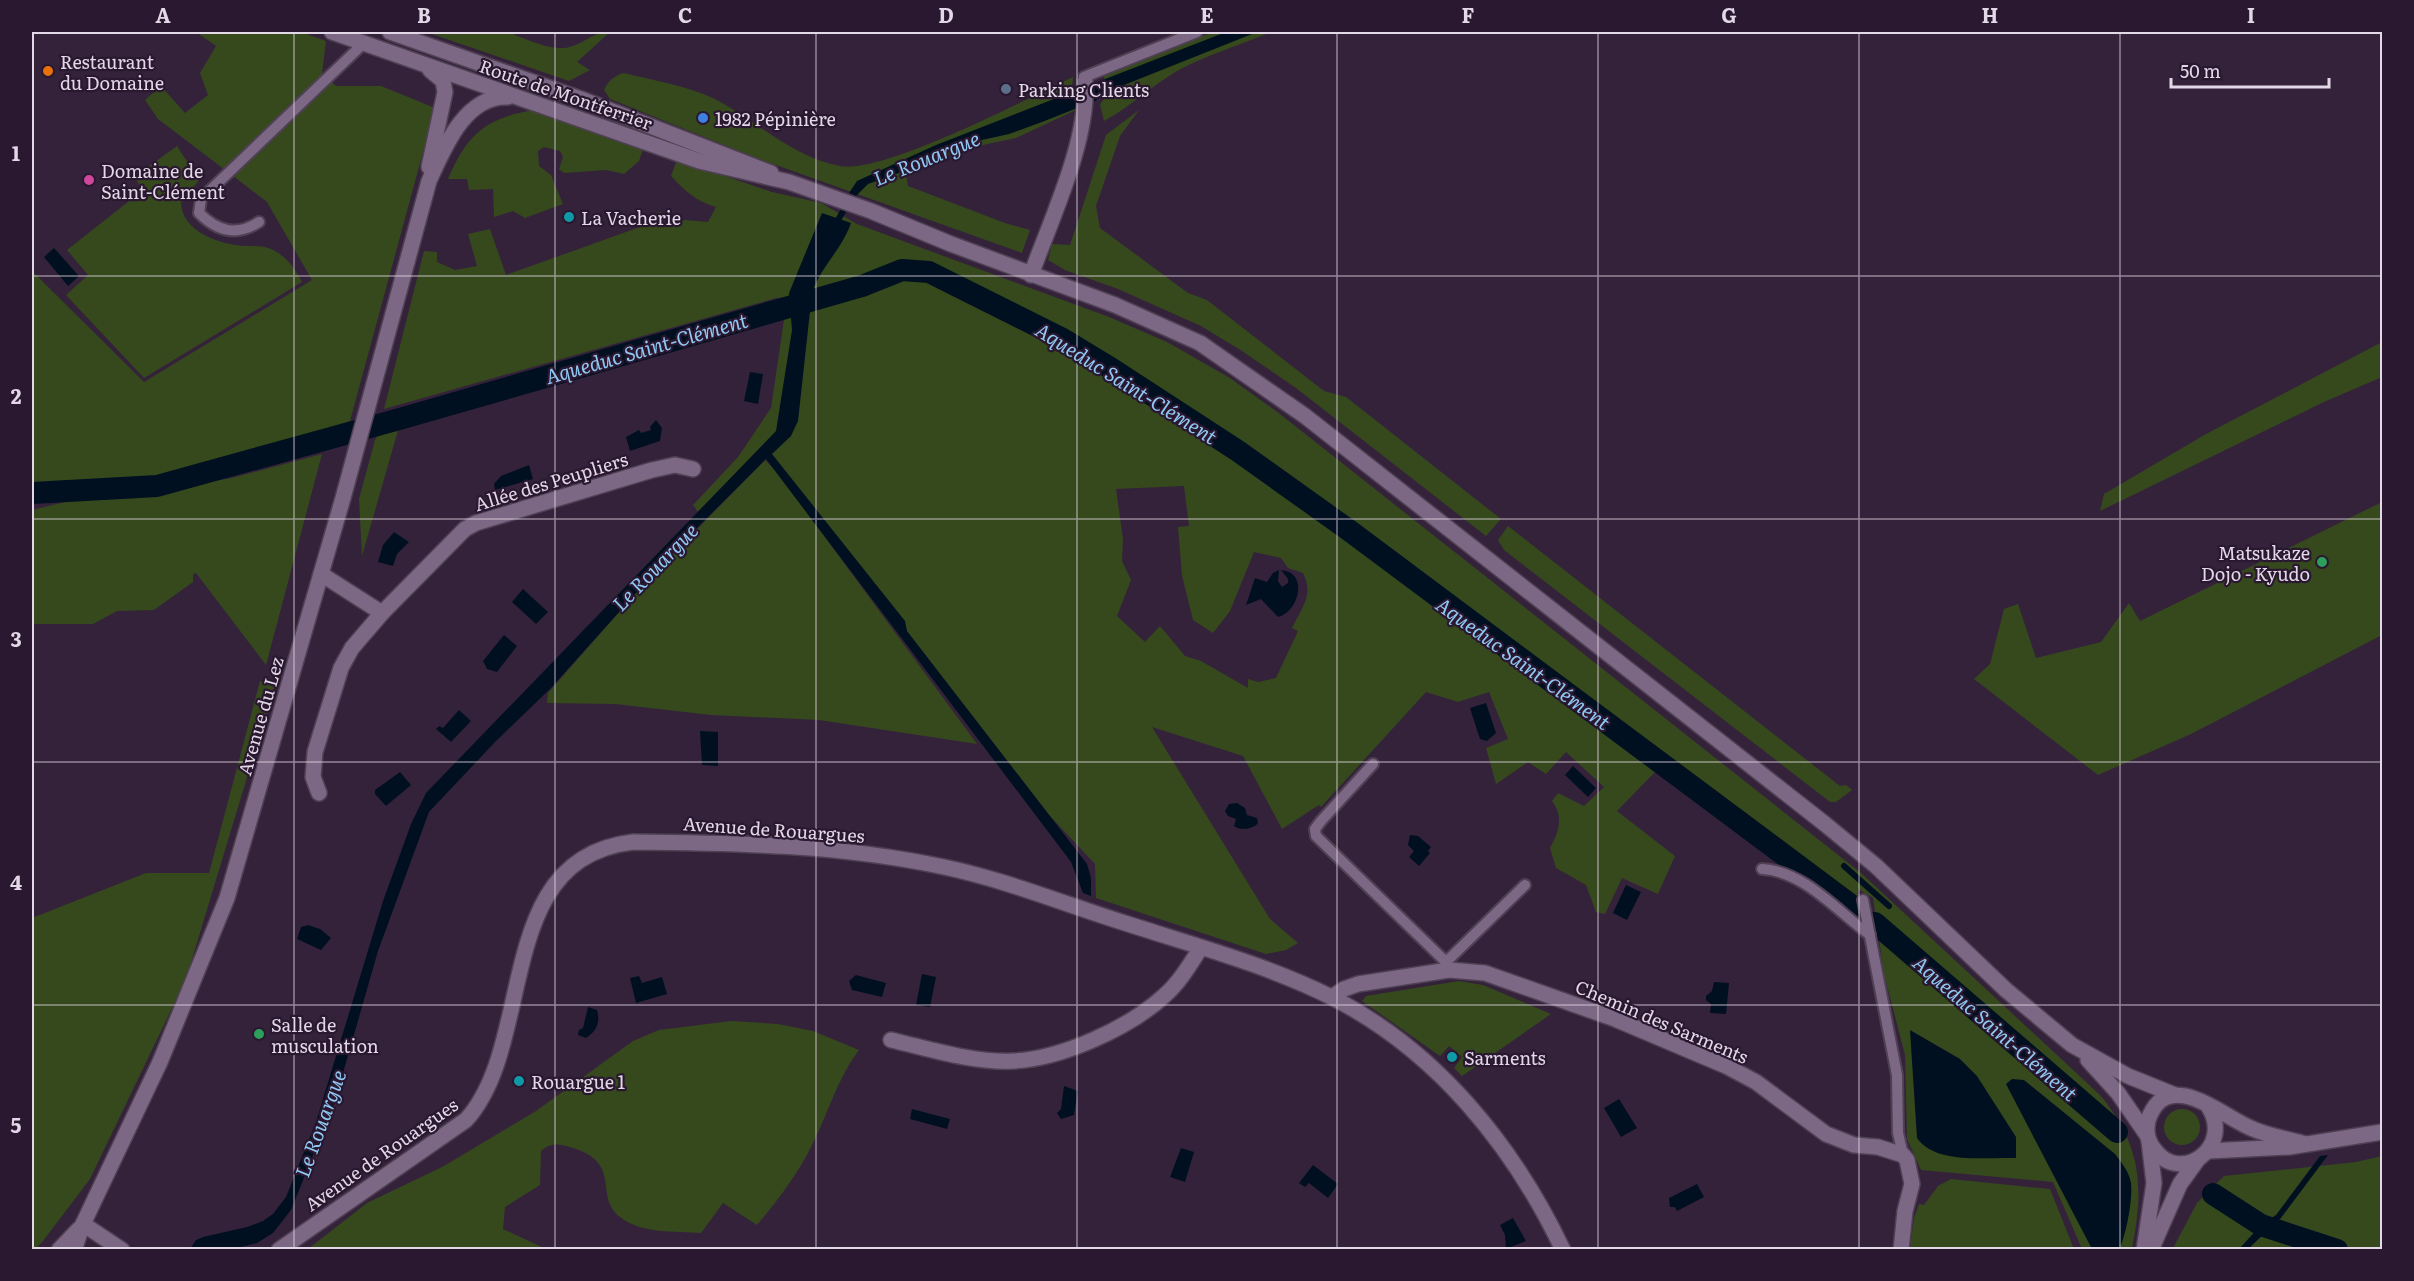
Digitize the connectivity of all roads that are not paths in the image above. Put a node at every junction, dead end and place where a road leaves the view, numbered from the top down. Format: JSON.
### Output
{"nodes":[{"id":1,"x":333,"y":32,"type":"edge"},
{"id":2,"x":390,"y":32,"type":"edge"},
{"id":3,"x":1197,"y":32,"type":"edge"},
{"id":4,"x":364,"y":43,"type":"junction"},
{"id":5,"x":464,"y":57,"type":"junction"},
{"id":6,"x":421,"y":64,"type":"junction"},
{"id":7,"x":459,"y":78,"type":"junction"},
{"id":8,"x":480,"y":78,"type":"junction"},
{"id":9,"x":1085,"y":82,"type":"joint"},
{"id":10,"x":541,"y":85,"type":"junction"},
{"id":11,"x":514,"y":97,"type":"junction"},
{"id":12,"x":443,"y":107,"type":"junction"},
{"id":13,"x":464,"y":120,"type":"junction"},
{"id":14,"x":789,"y":182,"type":"junction"},
{"id":15,"x":423,"y":199,"type":"junction"},
{"id":16,"x":259,"y":222,"type":"dead end"},
{"id":17,"x":1031,"y":275,"type":"junction"},
{"id":18,"x":693,"y":470,"type":"dead end"},
{"id":19,"x":321,"y":574,"type":"junction"},
{"id":20,"x":382,"y":613,"type":"junction"},
{"id":21,"x":1373,"y":764,"type":"dead end"},
{"id":22,"x":319,"y":793,"type":"dead end"},
{"id":23,"x":1762,"y":869,"type":"dead end"},
{"id":24,"x":1525,"y":885,"type":"dead end"},
{"id":25,"x":1863,"y":900,"type":"dead end"},
{"id":26,"x":1870,"y":936,"type":"junction"},
{"id":27,"x":1200,"y":949,"type":"junction"},
{"id":28,"x":1448,"y":966,"type":"junction"},
{"id":29,"x":1332,"y":998,"type":"junction"},
{"id":30,"x":891,"y":1040,"type":"dead end"},
{"id":31,"x":2080,"y":1051,"type":"junction"},
{"id":32,"x":2175,"y":1095,"type":"junction"},
{"id":33,"x":2208,"y":1106,"type":"junction"},
{"id":34,"x":2382,"y":1132,"type":"edge"},
{"id":35,"x":2148,"y":1138,"type":"junction"},
{"id":36,"x":2306,"y":1144,"type":"junction"},
{"id":37,"x":1903,"y":1155,"type":"junction"},
{"id":38,"x":2203,"y":1155,"type":"junction"},
{"id":39,"x":83,"y":1224,"type":"junction"},
{"id":40,"x":119,"y":1249,"type":"edge"},
{"id":41,"x":59,"y":1250,"type":"edge"},
{"id":42,"x":74,"y":1250,"type":"edge"},
{"id":43,"x":279,"y":1250,"type":"edge"},
{"id":44,"x":1563,"y":1250,"type":"edge"},
{"id":45,"x":1901,"y":1250,"type":"edge"},
{"id":46,"x":2144,"y":1250,"type":"edge"},
{"id":47,"x":2151,"y":1250,"type":"edge"}],
"edges":[{"from":1,"to":4,"type":"street","name":"Route de Montferrier"},
{"from":2,"to":5,"type":"street","name":"Route de Montferrier"},
{"from":3,"to":9,"type":"lane"},
{"from":4,"to":6,"type":"street","name":"Route de Montferrier"},
{"from":4,"to":16,"type":"lane"},
{"from":5,"to":8,"type":"street"},
{"from":5,"to":10,"type":"street","name":"Route de Montferrier"},
{"from":6,"to":7,"type":"street","name":"Route de Montferrier"},
{"from":6,"to":12,"type":"street","name":"Avenue du Lez"},
{"from":7,"to":8,"type":"street","name":"Route de Montferrier"},
{"from":7,"to":12,"type":"street","name":"Avenue du Lez"},
{"from":8,"to":10,"type":"street"},
{"from":8,"to":11,"type":"street","name":"Route de Montferrier"},
{"from":8,"to":13,"type":"street","name":"Avenue du Lez"},
{"from":9,"to":17,"type":"street"},
{"from":10,"to":14,"type":"street","name":"Route de Montferrier"},
{"from":11,"to":13,"type":"street","name":"Avenue du Lez"},
{"from":11,"to":14,"type":"street","name":"Route de Montferrier"},
{"from":12,"to":15,"type":"street","name":"Avenue du Lez"},
{"from":13,"to":15,"type":"street","name":"Avenue du Lez"},
{"from":14,"to":17,"type":"street","name":"Route de Montferrier"},
{"from":15,"to":19,"type":"street","name":"Avenue du Lez"},
{"from":17,"to":31,"type":"street","name":"Route de Montferrier"},
{"from":18,"to":20,"type":"street","name":"Allée des Peupliers"},
{"from":19,"to":20,"type":"street"},
{"from":19,"to":39,"type":"street","name":"Avenue du Lez"},
{"from":20,"to":22,"type":"street","name":"Allée des Peupliers"},
{"from":21,"to":28,"type":"lane"},
{"from":23,"to":26,"type":"lane"},
{"from":24,"to":28,"type":"lane"},
{"from":25,"to":26,"type":"lane"},
{"from":26,"to":37,"type":"lane"},
{"from":27,"to":29,"type":"street","name":"Avenue de Rouargues"},
{"from":27,"to":30,"type":"street"},
{"from":27,"to":43,"type":"street","name":"Avenue de Rouargues"},
{"from":28,"to":29,"type":"street","name":"Chemin des Sarments"},
{"from":28,"to":37,"type":"street","name":"Chemin des Sarments"},
{"from":29,"to":44,"type":"street","name":"Avenue de Rouargues"},
{"from":31,"to":32,"type":"street"},
{"from":31,"to":35,"type":"street"},
{"from":32,"to":33,"type":"street"},
{"from":32,"to":35,"type":"street"},
{"from":33,"to":36,"type":"street"},
{"from":33,"to":38,"type":"street"},
{"from":34,"to":36,"type":"street"},
{"from":35,"to":38,"type":"street"},
{"from":35,"to":46,"type":"street"},
{"from":36,"to":38,"type":"street"},
{"from":37,"to":45,"type":"street"},
{"from":38,"to":47,"type":"street"},
{"from":39,"to":40,"type":"street"},
{"from":39,"to":41,"type":"street","name":"Avenue du Lez"},
{"from":39,"to":42,"type":"street","name":"Avenue du Lez"}]}
